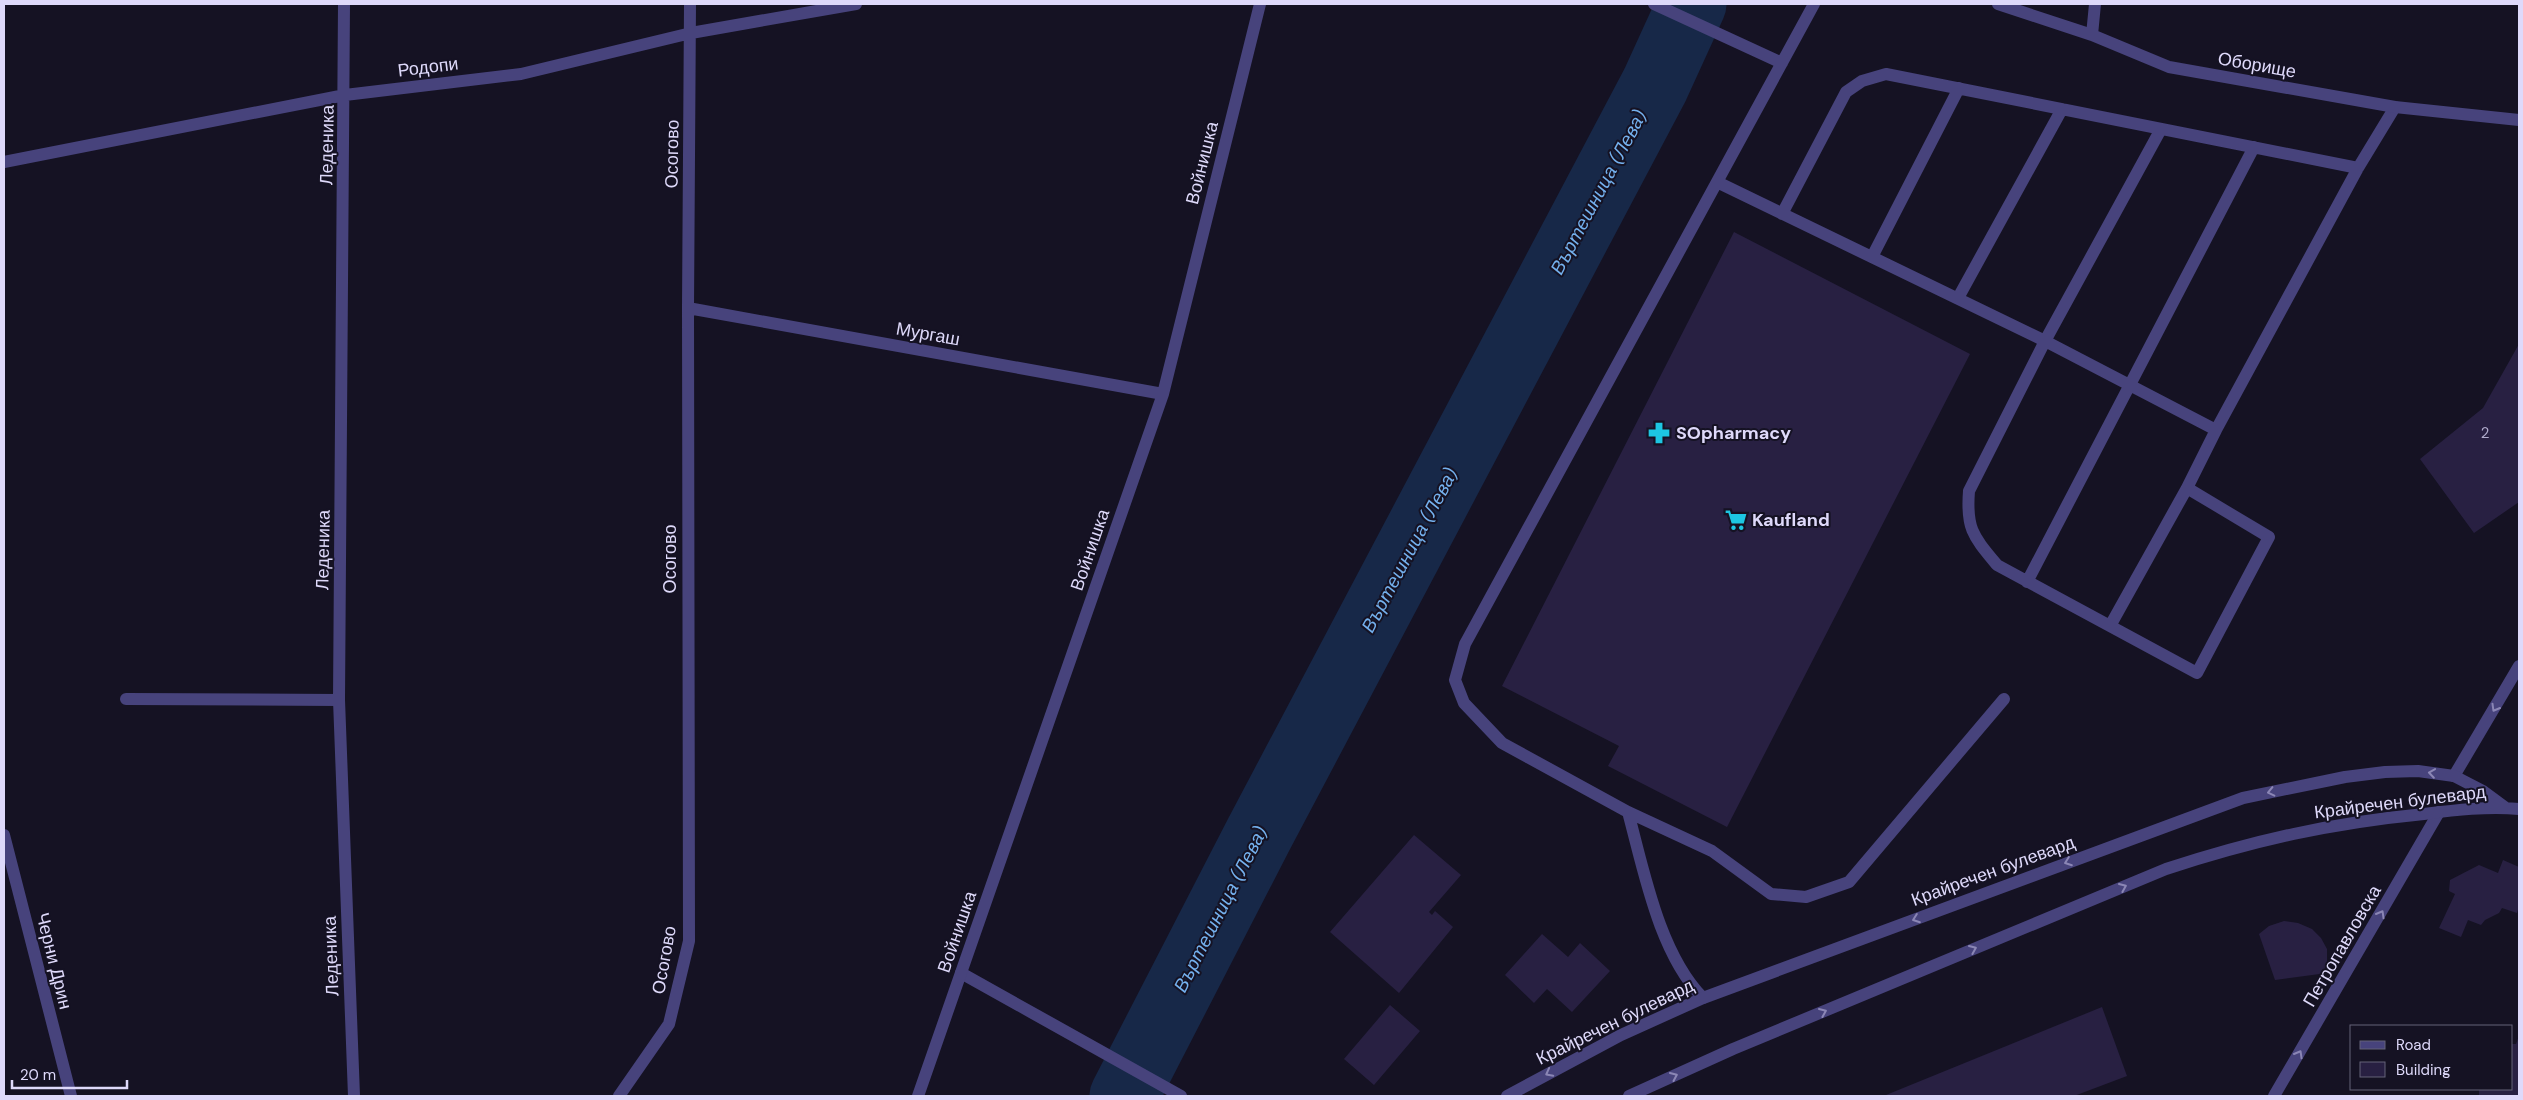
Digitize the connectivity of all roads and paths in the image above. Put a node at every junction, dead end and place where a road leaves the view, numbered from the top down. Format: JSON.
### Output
{"nodes":[{"id":1,"x":344,"y":4,"type":"edge"},
{"id":2,"x":690,"y":4,"type":"edge"},
{"id":3,"x":856,"y":4,"type":"edge"},
{"id":4,"x":1260,"y":4,"type":"edge"},
{"id":5,"x":1654,"y":4,"type":"edge"},
{"id":6,"x":1814,"y":4,"type":"edge"},
{"id":7,"x":1998,"y":4,"type":"edge"},
{"id":8,"x":2095,"y":4,"type":"edge"},
{"id":9,"x":691,"y":34,"type":"junction"},
{"id":10,"x":2092,"y":35,"type":"junction"},
{"id":11,"x":1782,"y":63,"type":"junction"},
{"id":12,"x":1959,"y":88,"type":"junction"},
{"id":13,"x":345,"y":95,"type":"junction"},
{"id":14,"x":2395,"y":107,"type":"junction"},
{"id":15,"x":2062,"y":109,"type":"junction"},
{"id":16,"x":2519,"y":120,"type":"edge"},
{"id":17,"x":2161,"y":129,"type":"junction"},
{"id":18,"x":2254,"y":147,"type":"junction"},
{"id":19,"x":4,"y":162,"type":"edge"},
{"id":20,"x":2358,"y":168,"type":"junction"},
{"id":21,"x":1717,"y":182,"type":"junction"},
{"id":22,"x":1782,"y":214,"type":"junction"},
{"id":23,"x":1872,"y":257,"type":"junction"},
{"id":24,"x":1958,"y":298,"type":"junction"},
{"id":25,"x":688,"y":308,"type":"junction"},
{"id":26,"x":2045,"y":340,"type":"junction"},
{"id":27,"x":2128,"y":384,"type":"junction"},
{"id":28,"x":1163,"y":394,"type":"junction"},
{"id":29,"x":2216,"y":430,"type":"junction"},
{"id":30,"x":2187,"y":488,"type":"junction"},
{"id":31,"x":2027,"y":582,"type":"junction"},
{"id":32,"x":2110,"y":626,"type":"junction"},
{"id":33,"x":2519,"y":666,"type":"edge"},
{"id":34,"x":126,"y":698,"type":"dead end"},
{"id":35,"x":2004,"y":699,"type":"dead end"},
{"id":36,"x":339,"y":700,"type":"junction"},
{"id":37,"x":2454,"y":776,"type":"junction"},
{"id":38,"x":2513,"y":808,"type":"edge"},
{"id":39,"x":1628,"y":812,"type":"junction"},
{"id":40,"x":2439,"y":812,"type":"junction"},
{"id":41,"x":4,"y":835,"type":"edge"},
{"id":42,"x":961,"y":973,"type":"junction"},
{"id":43,"x":1703,"y":998,"type":"junction"},
{"id":44,"x":71,"y":1096,"type":"edge"},
{"id":45,"x":354,"y":1096,"type":"edge"},
{"id":46,"x":620,"y":1096,"type":"edge"},
{"id":47,"x":918,"y":1096,"type":"edge"},
{"id":48,"x":1181,"y":1096,"type":"edge"},
{"id":49,"x":1507,"y":1096,"type":"edge"},
{"id":50,"x":1629,"y":1096,"type":"edge"},
{"id":51,"x":2274,"y":1096,"type":"edge"}],
"edges":[{"from":1,"to":13,"type":"street","name":"Леденика"},
{"from":2,"to":9,"type":"street","name":"Осогово"},
{"from":3,"to":9,"type":"street","name":"Родопи"},
{"from":4,"to":28,"type":"street","name":"Войнишка"},
{"from":5,"to":11,"type":"street"},
{"from":6,"to":11,"type":"street"},
{"from":7,"to":10,"type":"street","name":"Оборище"},
{"from":8,"to":10,"type":"street"},
{"from":9,"to":13,"type":"street","name":"Родопи"},
{"from":9,"to":25,"type":"street","name":"Осогово"},
{"from":10,"to":14,"type":"street","name":"Оборище"},
{"from":11,"to":21,"type":"street"},
{"from":12,"to":15,"type":"street"},
{"from":12,"to":22,"type":"street"},
{"from":12,"to":23,"type":"street"},
{"from":13,"to":19,"type":"street","name":"Родопи"},
{"from":13,"to":36,"type":"street","name":"Леденика"},
{"from":14,"to":16,"type":"street","name":"Оборище"},
{"from":14,"to":20,"type":"street"},
{"from":15,"to":17,"type":"street"},
{"from":15,"to":24,"type":"street"},
{"from":17,"to":18,"type":"street"},
{"from":17,"to":26,"type":"street"},
{"from":18,"to":20,"type":"street"},
{"from":18,"to":27,"type":"street"},
{"from":20,"to":29,"type":"street"},
{"from":21,"to":22,"type":"street"},
{"from":21,"to":39,"type":"street"},
{"from":22,"to":23,"type":"street"},
{"from":23,"to":24,"type":"street"},
{"from":24,"to":26,"type":"street"},
{"from":25,"to":28,"type":"street","name":"Мургаш"},
{"from":25,"to":46,"type":"street","name":"Осогово"},
{"from":26,"to":27,"type":"street"},
{"from":26,"to":31,"type":"street"},
{"from":27,"to":29,"type":"street"},
{"from":27,"to":31,"type":"street"},
{"from":28,"to":42,"type":"street","name":"Войнишка"},
{"from":29,"to":30,"type":"street"},
{"from":30,"to":32,"type":"street"},
{"from":30,"to":32,"type":"street"},
{"from":31,"to":32,"type":"street"},
{"from":33,"to":37,"type":"street","one_way":true},
{"from":34,"to":36,"type":"street"},
{"from":35,"to":39,"type":"street"},
{"from":36,"to":45,"type":"street","name":"Леденика"},
{"from":37,"to":38,"type":"street","name":"Крайречен булевард"},
{"from":37,"to":43,"type":"street","name":"Крайречен булевард","one_way":true},
{"from":38,"to":40,"type":"street","name":"Крайречен булевард"},
{"from":39,"to":43,"type":"street"},
{"from":50,"to":40,"type":"street","name":"Крайречен булевард","one_way":true},
{"from":51,"to":40,"type":"street","name":"Петропавловска","one_way":true},
{"from":41,"to":44,"type":"street","name":"Черни Дрин"},
{"from":42,"to":47,"type":"street","name":"Войнишка"},
{"from":42,"to":48,"type":"street"},
{"from":43,"to":49,"type":"street","name":"Крайречен булевард","one_way":true}]}
